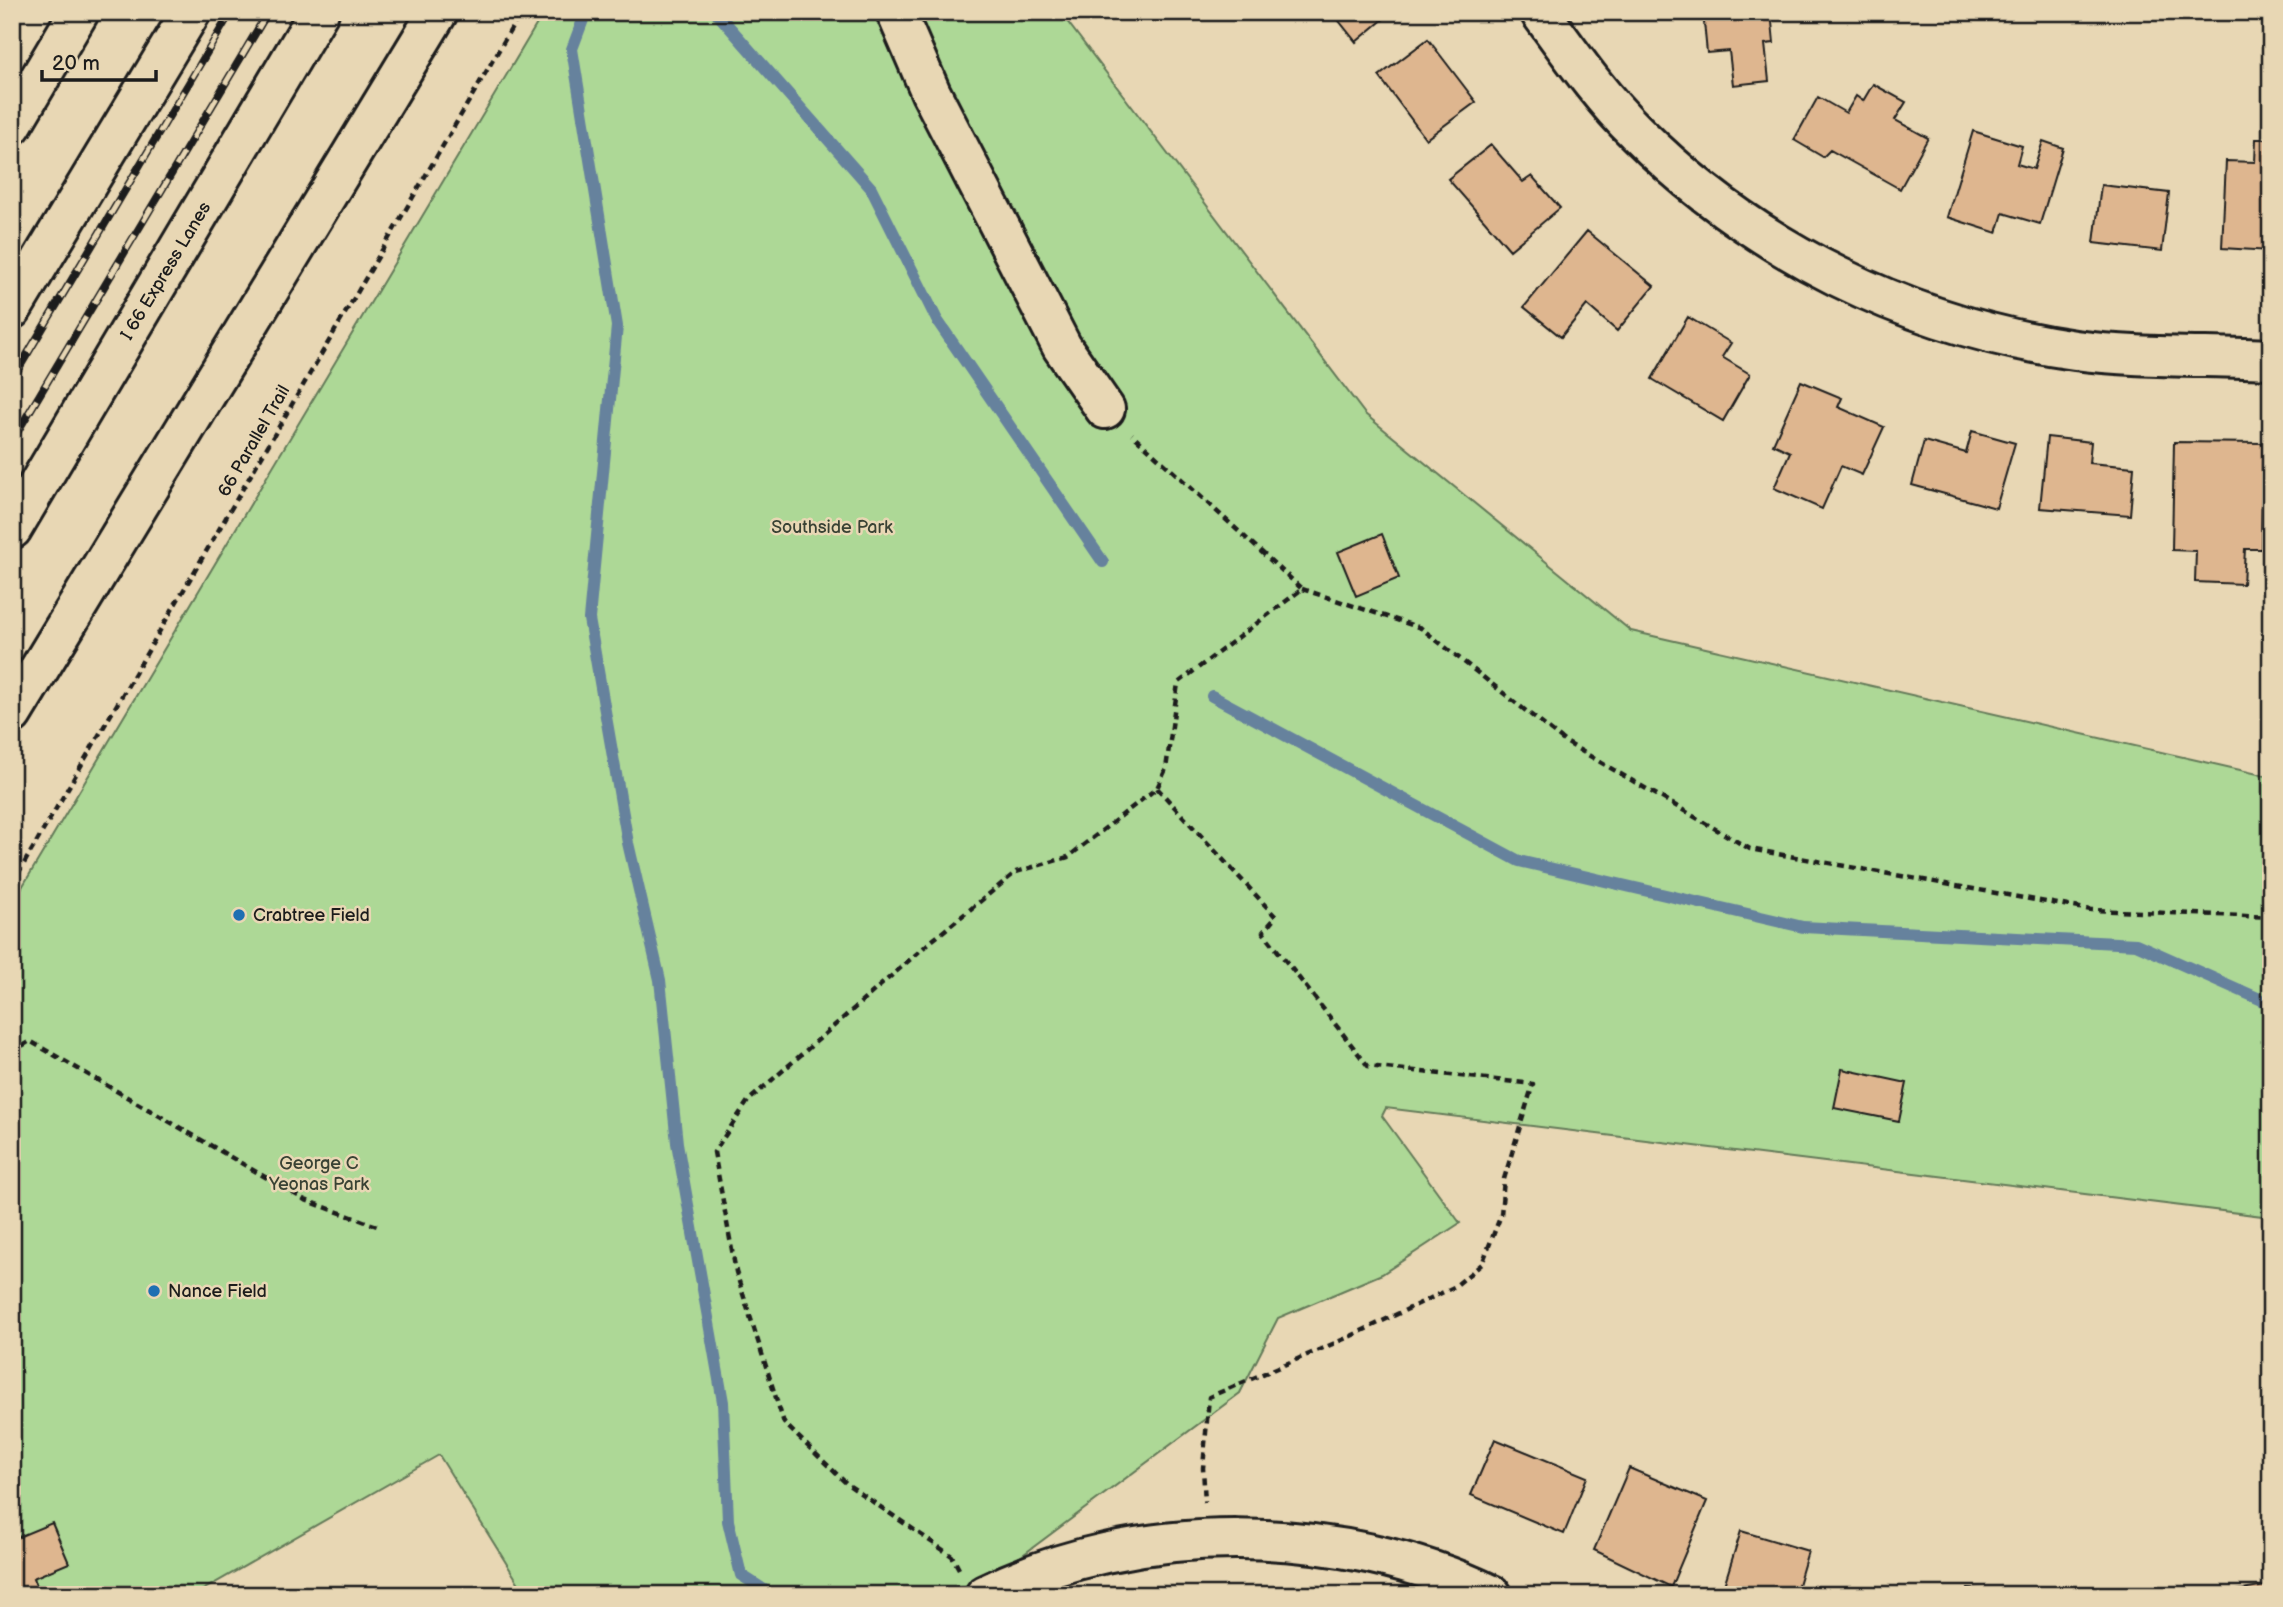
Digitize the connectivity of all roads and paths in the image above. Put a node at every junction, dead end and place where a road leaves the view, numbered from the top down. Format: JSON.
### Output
{"nodes":[{"id":1,"x":79,"y":12,"type":"edge"},
{"id":2,"x":191,"y":12,"type":"edge"},
{"id":3,"x":319,"y":12,"type":"edge"},
{"id":4,"x":438,"y":12,"type":"edge"},
{"id":5,"x":521,"y":12,"type":"edge"},
{"id":6,"x":896,"y":12,"type":"edge"},
{"id":7,"x":1540,"y":12,"type":"edge"},
{"id":8,"x":12,"y":125,"type":"edge"},
{"id":9,"x":12,"y":309,"type":"edge"},
{"id":10,"x":2271,"y":359,"type":"edge"},
{"id":11,"x":1105,"y":409,"type":"joint"},
{"id":12,"x":12,"y":529,"type":"edge"},
{"id":13,"x":1302,"y":589,"type":"junction"},
{"id":14,"x":12,"y":714,"type":"edge"},
{"id":15,"x":1157,"y":788,"type":"junction"},
{"id":16,"x":12,"y":884,"type":"edge"},
{"id":17,"x":2271,"y":918,"type":"edge"},
{"id":18,"x":12,"y":1052,"type":"edge"},
{"id":19,"x":377,"y":1226,"type":"dead end"},
{"id":20,"x":1219,"y":1539,"type":"junction"},
{"id":21,"x":974,"y":1585,"type":"edge"},
{"id":22,"x":1492,"y":1595,"type":"edge"}],
"edges":[{"from":1,"to":8,"type":"main road"},
{"from":2,"to":9,"type":"main road"},
{"from":3,"to":12,"type":"main road","name":"I 66 Express Lanes"},
{"from":4,"to":14,"type":"main road"},
{"from":5,"to":16,"type":"path","name":"66 Parallel Trail"},
{"from":6,"to":11,"type":"main road"},
{"from":7,"to":10,"type":"main road"},
{"from":11,"to":13,"type":"path"},
{"from":13,"to":15,"type":"path"},
{"from":13,"to":17,"type":"path"},
{"from":15,"to":20,"type":"path"},
{"from":15,"to":21,"type":"path"},
{"from":18,"to":19,"type":"path"},
{"from":20,"to":21,"type":"main road"},
{"from":20,"to":22,"type":"main road"}]}
